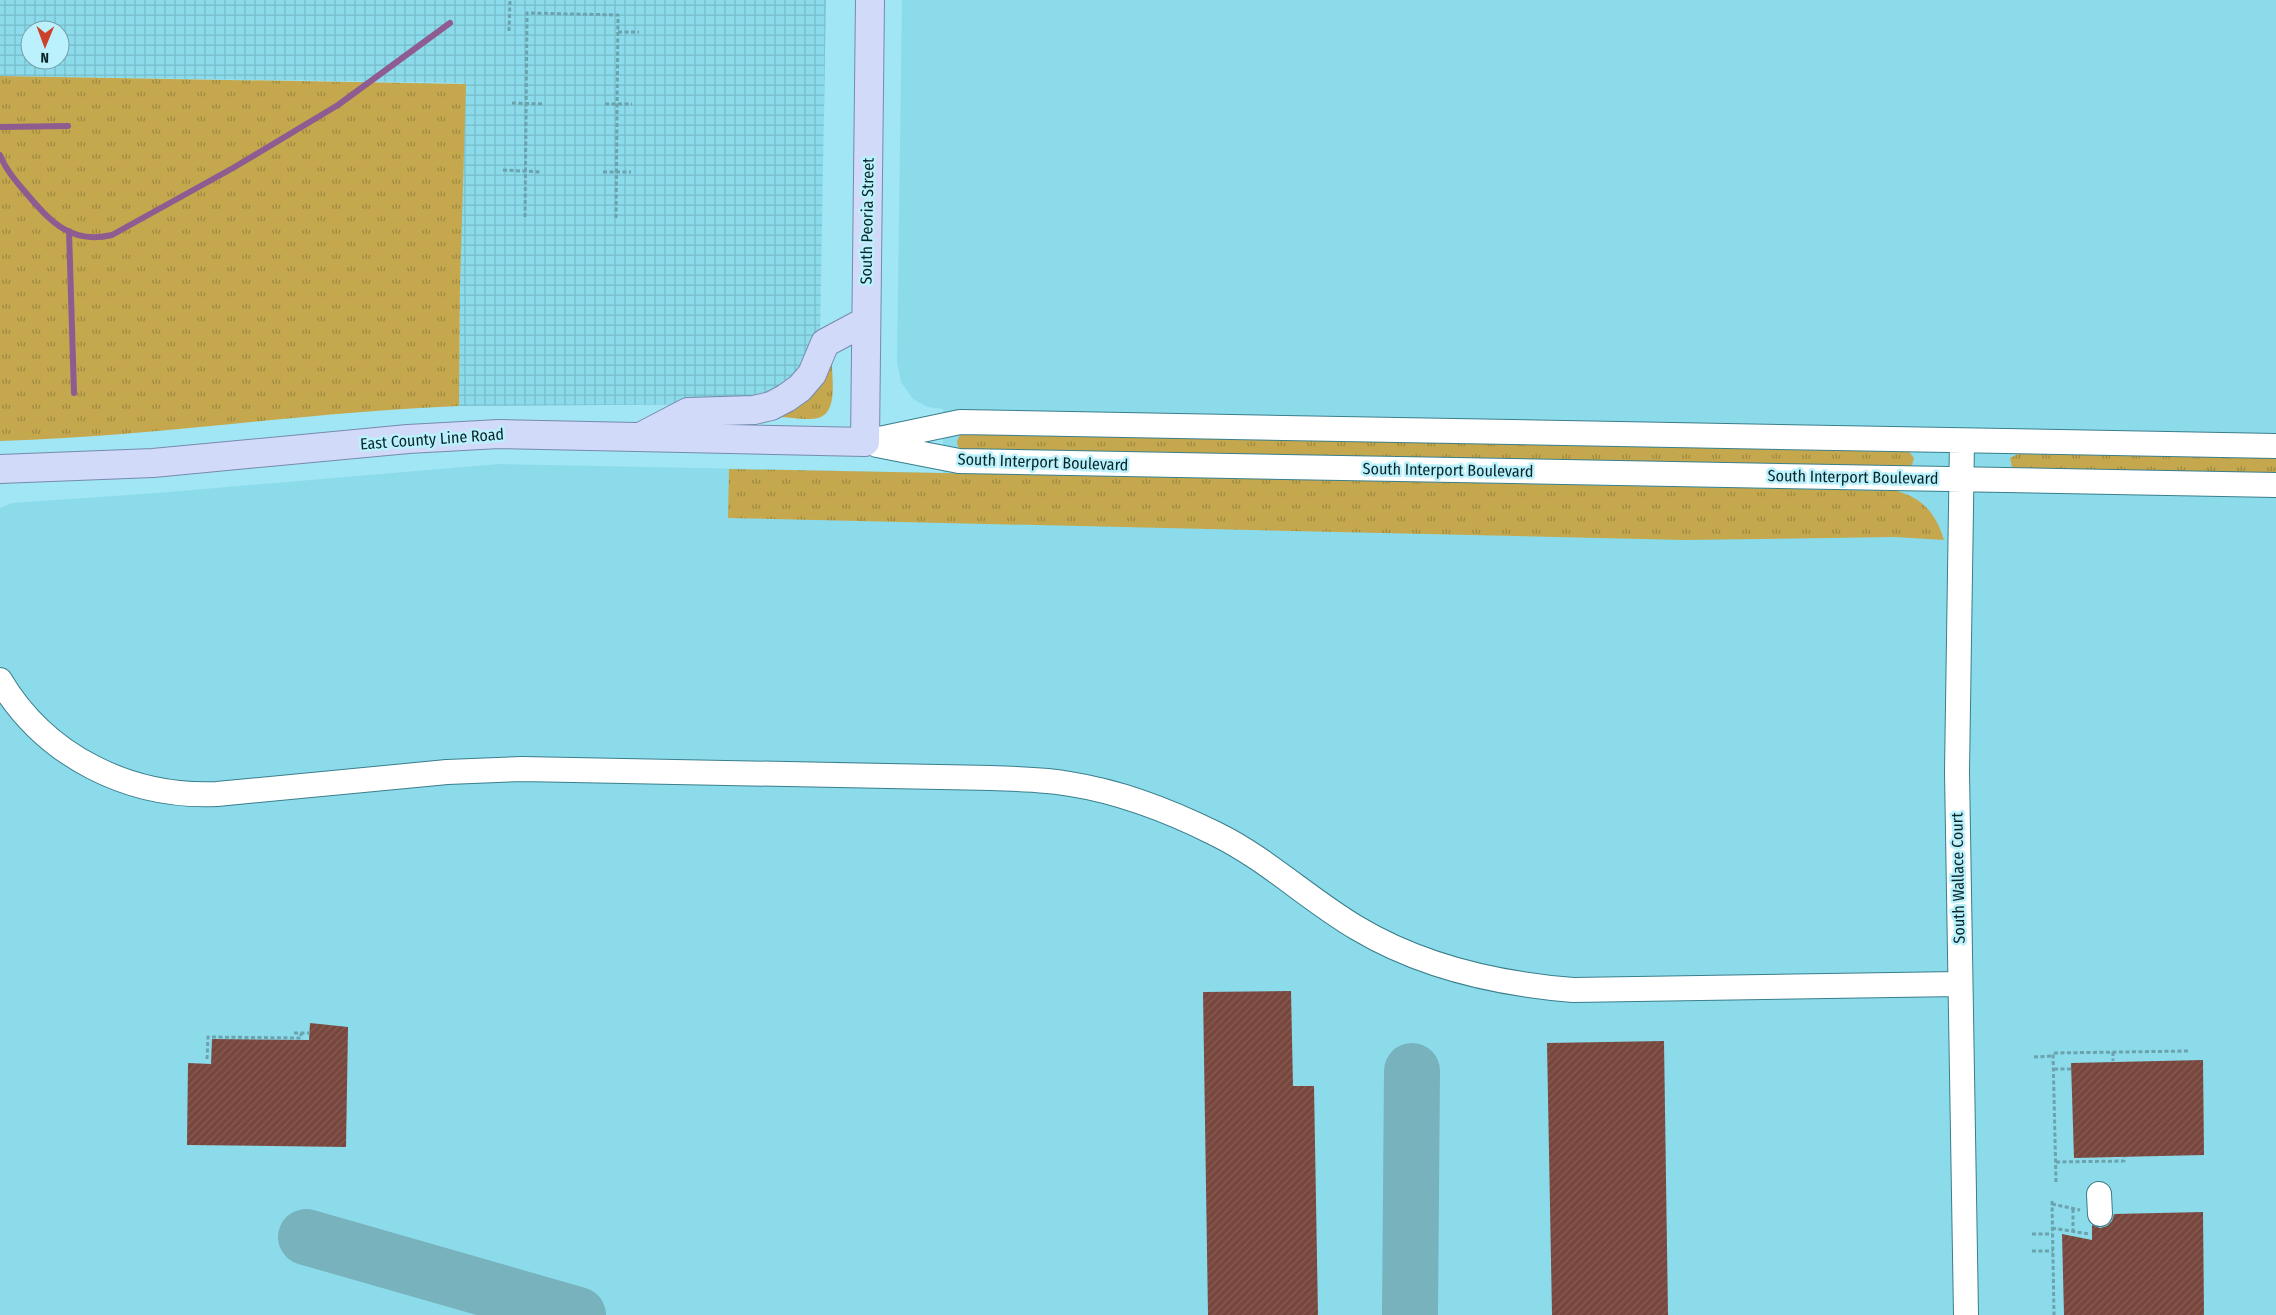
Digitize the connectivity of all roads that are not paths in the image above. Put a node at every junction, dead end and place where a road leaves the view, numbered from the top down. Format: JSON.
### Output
{"nodes":[{"id":1,"x":870,"y":0,"type":"edge"},
{"id":2,"x":866,"y":321,"type":"junction"},
{"id":3,"x":641,"y":436,"type":"junction"},
{"id":4,"x":1962,"y":441,"type":"junction"},
{"id":5,"x":865,"y":442,"type":"junction"},
{"id":6,"x":2276,"y":446,"type":"edge"},
{"id":7,"x":0,"y":469,"type":"edge"},
{"id":8,"x":1961,"y":479,"type":"junction"},
{"id":9,"x":2276,"y":485,"type":"edge"},
{"id":10,"x":0,"y":680,"type":"edge"},
{"id":11,"x":1960,"y":984,"type":"junction"},
{"id":12,"x":1966,"y":1315,"type":"edge"}],
"edges":[{"from":1,"to":2,"type":"main road","name":"South Peoria Street"},
{"from":2,"to":3,"type":"main road"},
{"from":2,"to":5,"type":"main road","name":"South Peoria Street"},
{"from":3,"to":5,"type":"main road","name":"East County Line Road"},
{"from":3,"to":7,"type":"main road","name":"East County Line Road"},
{"from":4,"to":5,"type":"street"},
{"from":4,"to":6,"type":"street"},
{"from":4,"to":8,"type":"street","name":"South Wallace Court"},
{"from":5,"to":8,"type":"street","name":"South Interport Boulevard"},
{"from":8,"to":9,"type":"street","name":"South Interport Boulevard"},
{"from":8,"to":11,"type":"street","name":"South Wallace Court"},
{"from":10,"to":11,"type":"street"},
{"from":11,"to":12,"type":"street","name":"South Wallace Court"}]}
